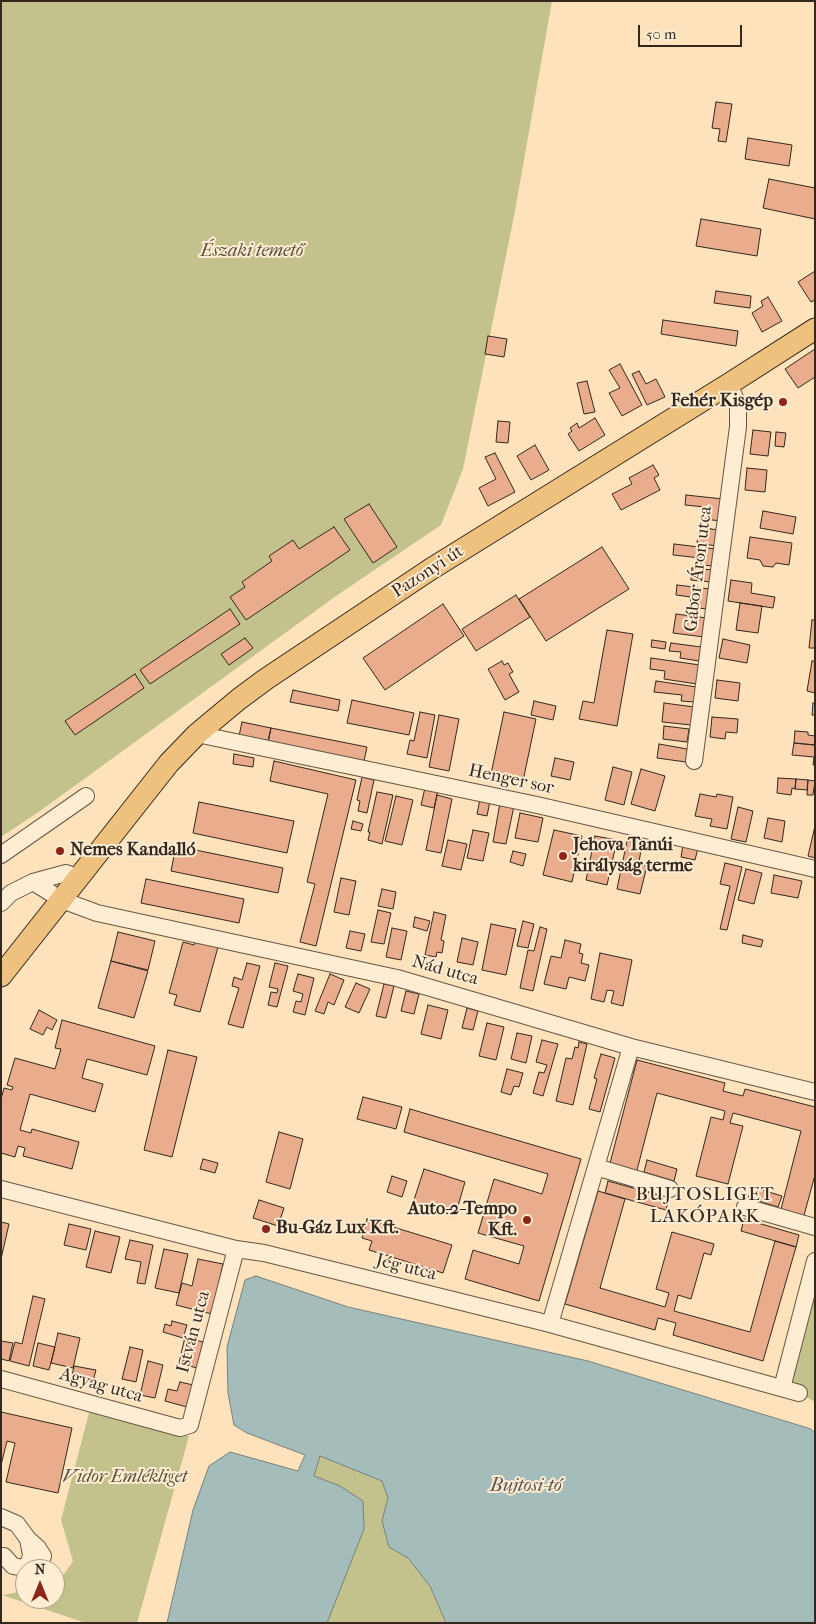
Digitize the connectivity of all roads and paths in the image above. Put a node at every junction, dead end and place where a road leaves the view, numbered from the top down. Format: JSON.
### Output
{"nodes":[{"id":1,"x":815,"y":329,"type":"edge"},
{"id":2,"x":729,"y":384,"type":"junction"},
{"id":3,"x":197,"y":734,"type":"junction"},
{"id":4,"x":694,"y":761,"type":"dead end"},
{"id":5,"x":86,"y":796,"type":"dead end"},
{"id":6,"x":1,"y":855,"type":"edge"},
{"id":7,"x":815,"y":869,"type":"edge"},
{"id":8,"x":81,"y":874,"type":"junction"},
{"id":9,"x":33,"y":882,"type":"junction"},
{"id":10,"x":62,"y":900,"type":"junction"},
{"id":11,"x":1,"y":903,"type":"edge"},
{"id":12,"x":1,"y":976,"type":"edge"},
{"id":13,"x":630,"y":1047,"type":"junction"},
{"id":14,"x":815,"y":1092,"type":"edge"},
{"id":15,"x":596,"y":1167,"type":"junction"},
{"id":16,"x":1,"y":1189,"type":"edge"},
{"id":17,"x":670,"y":1189,"type":"dead end"},
{"id":18,"x":745,"y":1207,"type":"dead end"},
{"id":19,"x":815,"y":1227,"type":"edge"},
{"id":20,"x":236,"y":1249,"type":"junction"},
{"id":21,"x":815,"y":1261,"type":"edge"},
{"id":22,"x":550,"y":1324,"type":"junction"},
{"id":23,"x":1,"y":1379,"type":"edge"},
{"id":24,"x":782,"y":1388,"type":"junction"},
{"id":25,"x":799,"y":1393,"type":"dead end"},
{"id":26,"x":190,"y":1425,"type":"joint"},
{"id":27,"x":2,"y":1517,"type":"edge"},
{"id":28,"x":28,"y":1539,"type":"junction"},
{"id":29,"x":42,"y":1559,"type":"edge"},
{"id":30,"x":13,"y":1565,"type":"edge"}],
"edges":[{"from":1,"to":2,"type":"main road","name":"Pazonyi út"},
{"from":2,"to":3,"type":"main road","name":"Pazonyi út"},
{"from":2,"to":4,"type":"street","name":"Gábor Áron utca"},
{"from":3,"to":7,"type":"street","name":"Henger sor"},
{"from":3,"to":8,"type":"main road","name":"Pazonyi út"},
{"from":5,"to":6,"type":"street"},
{"from":8,"to":9,"type":"street"},
{"from":8,"to":10,"type":"main road","name":"Pazonyi út"},
{"from":9,"to":10,"type":"street","name":"Nád utca"},
{"from":9,"to":11,"type":"street"},
{"from":10,"to":12,"type":"main road"},
{"from":10,"to":13,"type":"street","name":"Nád utca"},
{"from":13,"to":14,"type":"street","name":"Nád utca"},
{"from":13,"to":15,"type":"street"},
{"from":15,"to":17,"type":"street"},
{"from":15,"to":22,"type":"street"},
{"from":16,"to":20,"type":"street","name":"Jég utca"},
{"from":18,"to":19,"type":"street"},
{"from":20,"to":22,"type":"street","name":"Jég utca"},
{"from":20,"to":26,"type":"street","name":"István utca"},
{"from":21,"to":24,"type":"street"},
{"from":22,"to":24,"type":"street","name":"Jég utca"},
{"from":23,"to":26,"type":"street","name":"Agyag utca"},
{"from":24,"to":25,"type":"street","name":"Jég utca"},
{"from":27,"to":28,"type":"street"},
{"from":28,"to":29,"type":"street"},
{"from":28,"to":30,"type":"street"}]}
